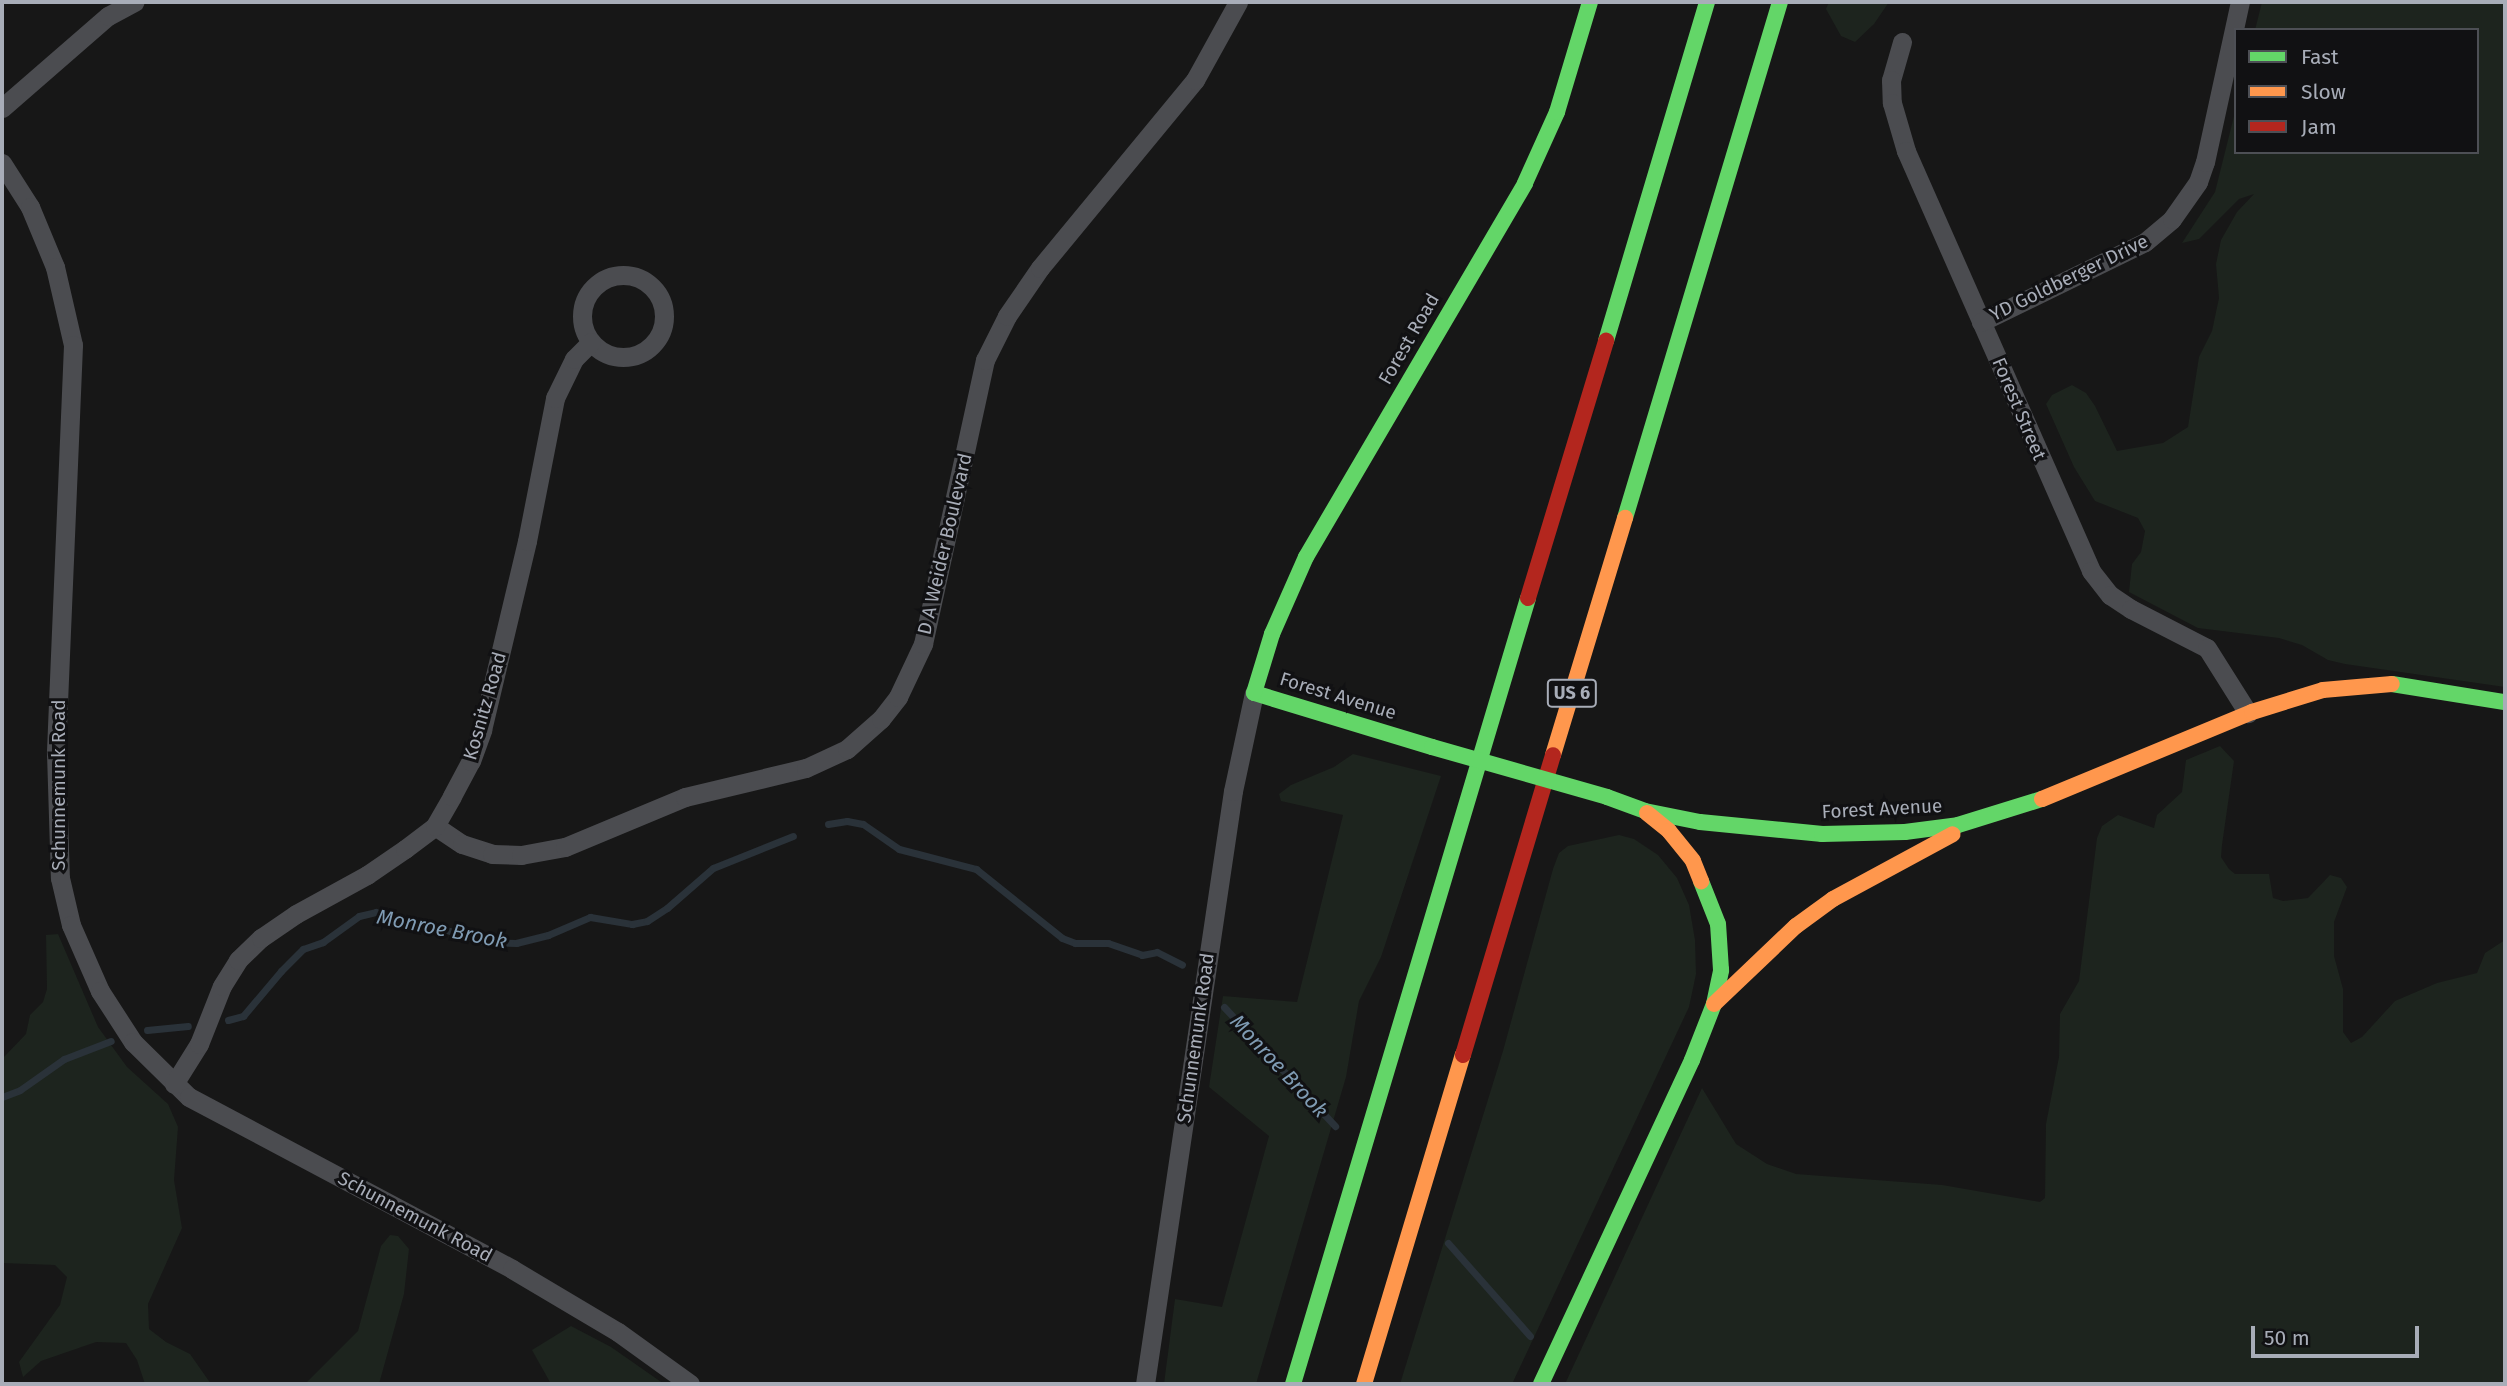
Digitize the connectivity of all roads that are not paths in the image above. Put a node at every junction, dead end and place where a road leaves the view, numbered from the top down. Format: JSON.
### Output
{"nodes":[{"id":1,"x":134,"y":2,"type":"edge"},
{"id":2,"x":1238,"y":2,"type":"edge"},
{"id":3,"x":1590,"y":2,"type":"edge"},
{"id":4,"x":1707,"y":2,"type":"edge"},
{"id":5,"x":1780,"y":2,"type":"edge"},
{"id":6,"x":2240,"y":2,"type":"edge"},
{"id":7,"x":2234,"y":28,"type":"edge"},
{"id":8,"x":2234,"y":29,"type":"edge"},
{"id":9,"x":1902,"y":42,"type":"dead end"},
{"id":10,"x":2,"y":108,"type":"edge"},
{"id":11,"x":2,"y":163,"type":"edge"},
{"id":12,"x":1981,"y":322,"type":"junction"},
{"id":13,"x":591,"y":342,"type":"junction"},
{"id":14,"x":1254,"y":693,"type":"junction"},
{"id":15,"x":2505,"y":702,"type":"edge"},
{"id":16,"x":2248,"y":713,"type":"junction"},
{"id":17,"x":1645,"y":811,"type":"junction"},
{"id":18,"x":1988,"y":818,"type":"junction"},
{"id":19,"x":435,"y":826,"type":"junction"},
{"id":20,"x":1714,"y":1004,"type":"junction"},
{"id":21,"x":174,"y":1084,"type":"junction"},
{"id":22,"x":690,"y":1384,"type":"edge"},
{"id":23,"x":1144,"y":1384,"type":"edge"},
{"id":24,"x":1293,"y":1384,"type":"edge"},
{"id":25,"x":1364,"y":1384,"type":"edge"},
{"id":26,"x":1541,"y":1384,"type":"edge"}],
"edges":[{"from":1,"to":10,"type":"street"},
{"from":2,"to":19,"type":"street","name":"D A Weider Boulevard"},
{"from":3,"to":14,"type":"main road","name":"Forest Road"},
{"from":4,"to":24,"type":"main road"},
{"from":5,"to":25,"type":"main road","number":"US 6"},
{"from":6,"to":7,"type":"street","name":"YD Goldberger Drive"},
{"from":8,"to":12,"type":"street","name":"YD Goldberger Drive"},
{"from":9,"to":12,"type":"street","name":"Forest Street"},
{"from":11,"to":21,"type":"street","name":"Schunnemunk Road"},
{"from":12,"to":16,"type":"street","name":"Forest Street"},
{"from":13,"to":13,"type":"street"},
{"from":13,"to":19,"type":"street","name":"Kosnitz Road"},
{"from":14,"to":17,"type":"main road","name":"Forest Avenue","bridge":true},
{"from":14,"to":23,"type":"street","name":"Schunnemunk Road"},
{"from":15,"to":16,"type":"main road","name":"Forest Avenue"},
{"from":16,"to":18,"type":"main road","name":"Forest Avenue"},
{"from":17,"to":18,"type":"main road","name":"Forest Avenue"},
{"from":17,"to":20,"type":"main road"},
{"from":18,"to":20,"type":"main road"},
{"from":19,"to":21,"type":"street","name":"Kosnitz Road"},
{"from":20,"to":26,"type":"main road"},
{"from":21,"to":22,"type":"street","name":"Schunnemunk Road"}]}
